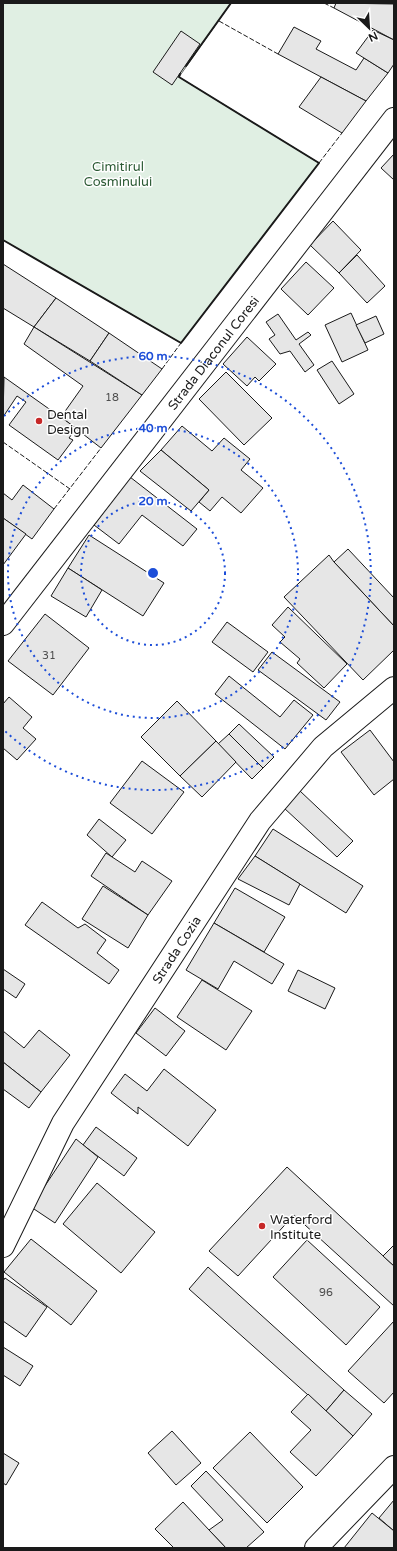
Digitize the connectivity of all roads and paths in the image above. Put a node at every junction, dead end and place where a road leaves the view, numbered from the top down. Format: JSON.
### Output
{"nodes":[{"id":1,"x":394,"y":119,"type":"edge"},
{"id":2,"x":3,"y":624,"type":"edge"},
{"id":3,"x":394,"y":688,"type":"edge"},
{"id":4,"x":3,"y":1246,"type":"edge"},
{"id":5,"x":394,"y":1467,"type":"edge"},
{"id":6,"x":316,"y":1548,"type":"edge"}],
"edges":[{"from":1,"to":2,"type":"street","name":"Strada Diaconul Coresi"},
{"from":3,"to":4,"type":"street","name":"Strada Cozia"},
{"from":5,"to":6,"type":"street"}]}
